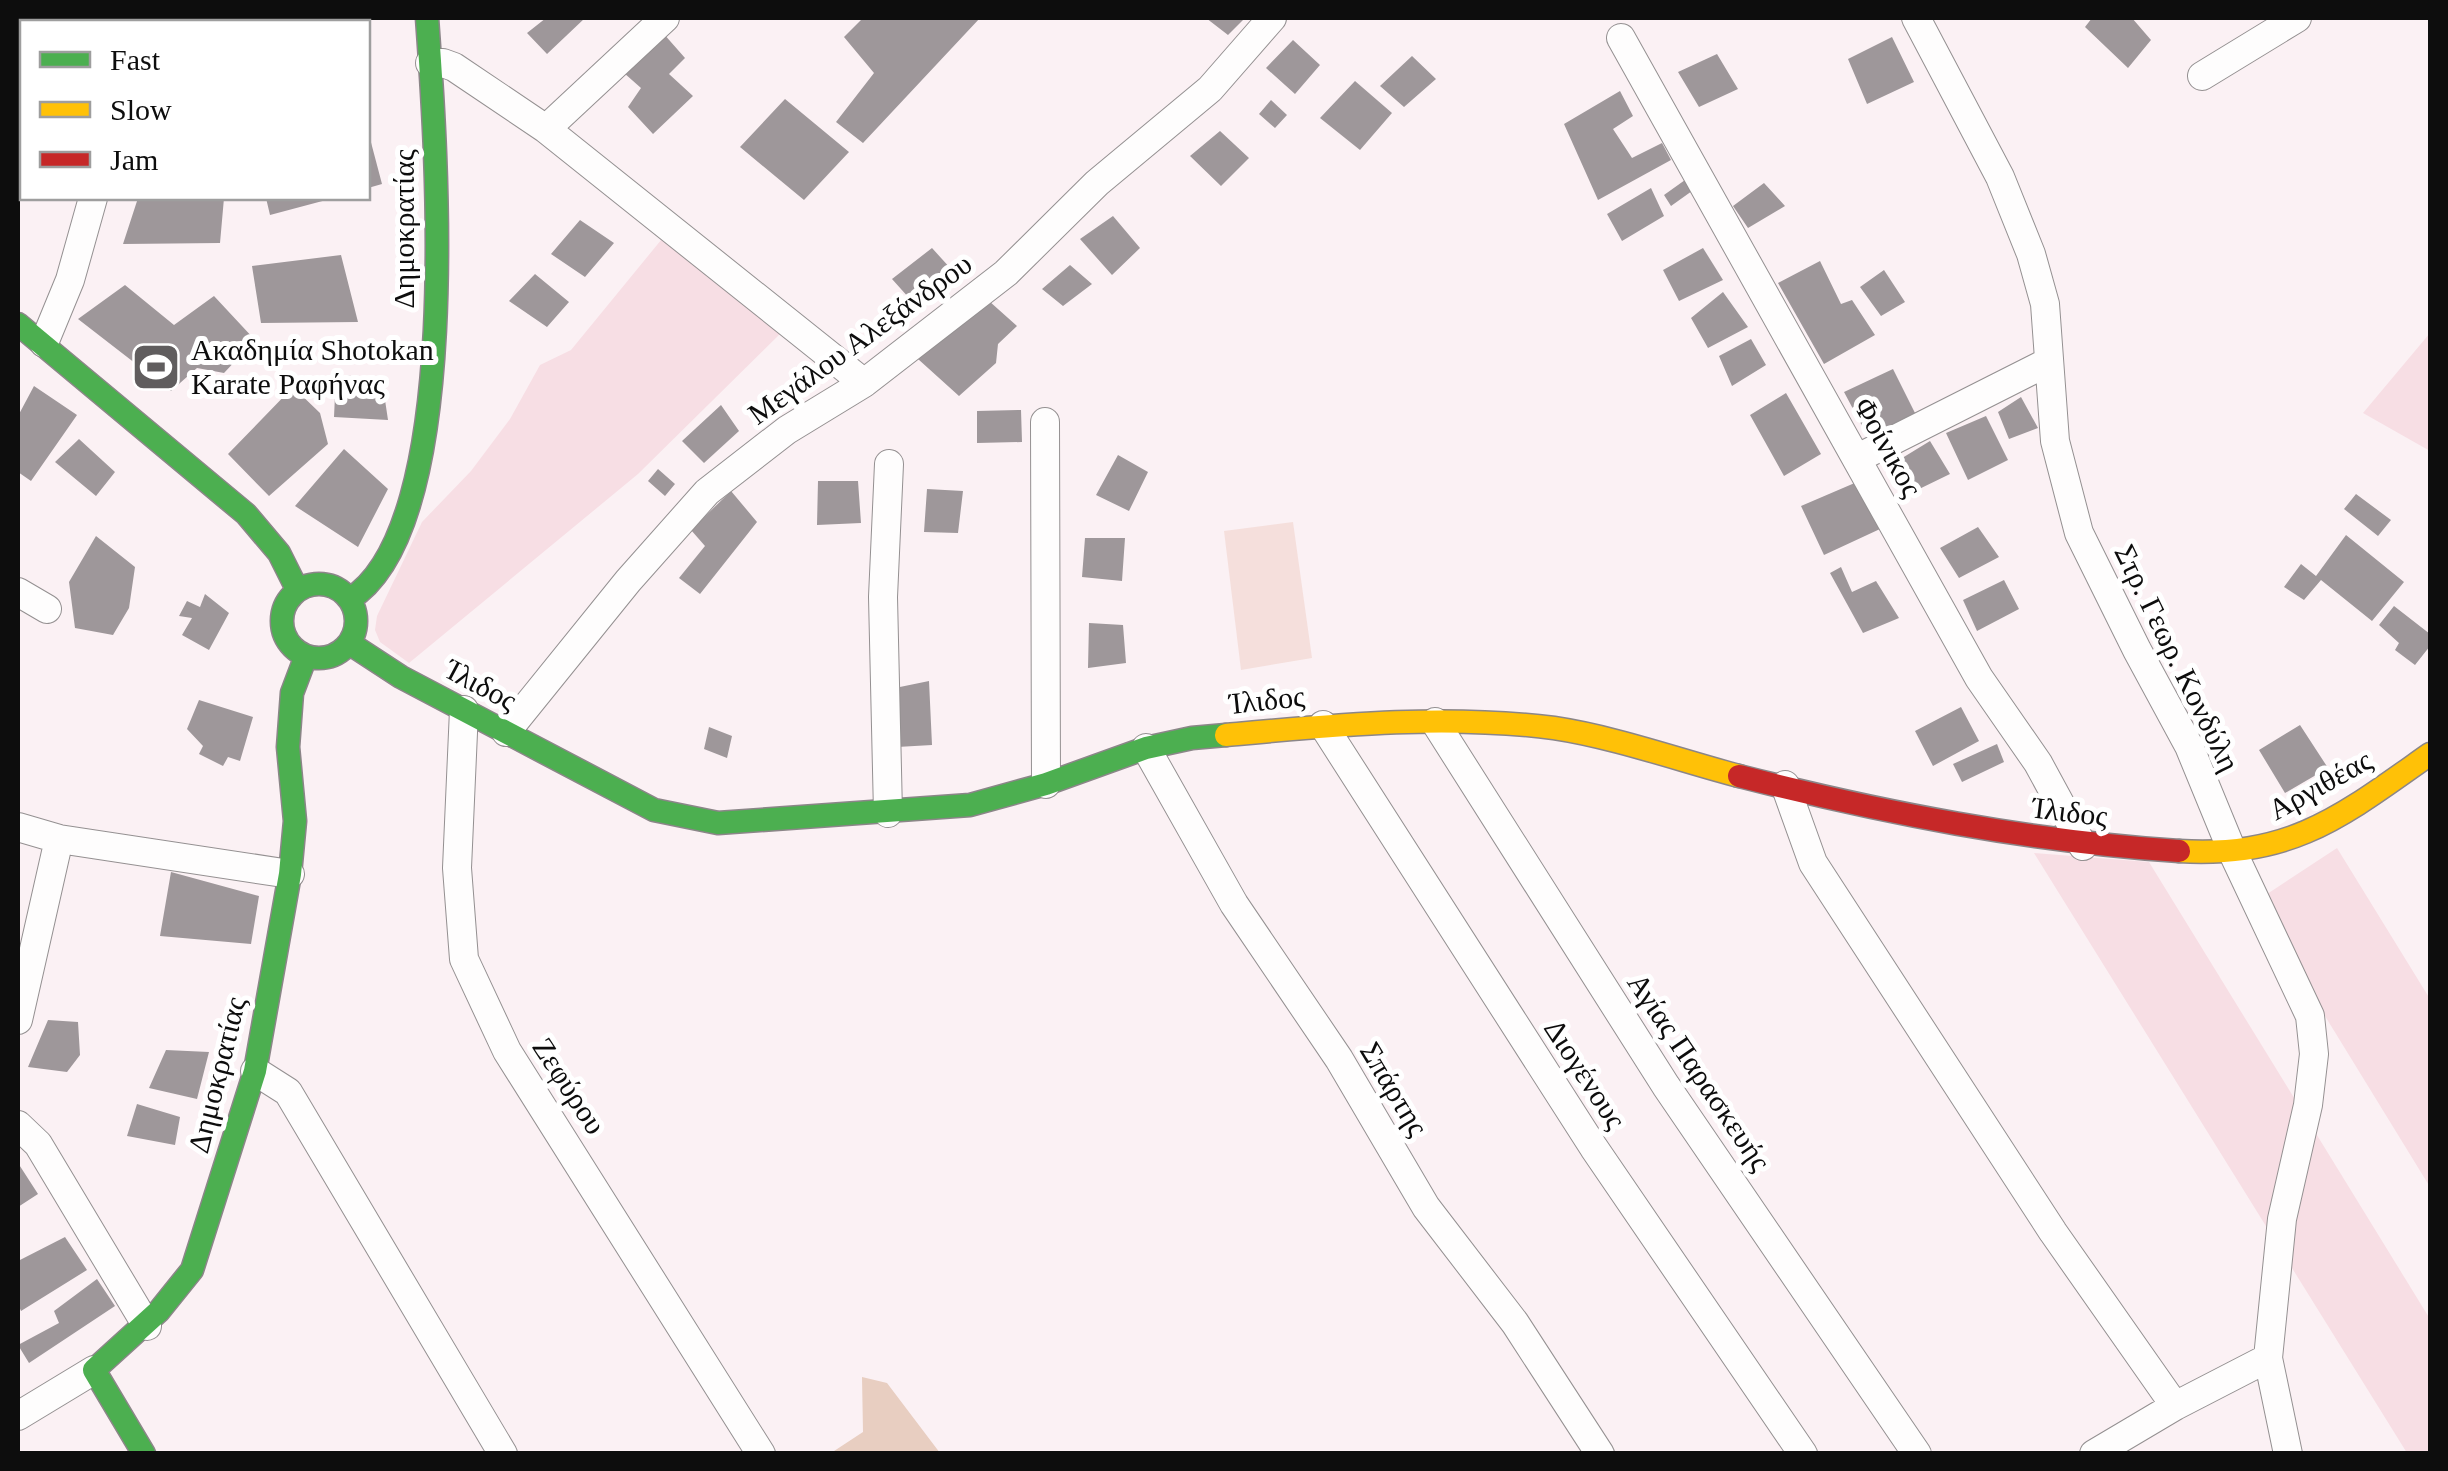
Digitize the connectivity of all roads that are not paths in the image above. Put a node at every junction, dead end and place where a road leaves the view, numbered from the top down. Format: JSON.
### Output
{"nodes":[{"id":1,"x":427,"y":18,"type":"edge"},
{"id":2,"x":666,"y":18,"type":"edge"},
{"id":3,"x":1272,"y":18,"type":"edge"},
{"id":4,"x":1916,"y":18,"type":"edge"},
{"id":5,"x":2297,"y":18,"type":"edge"},
{"id":6,"x":1620,"y":38,"type":"dead end"},
{"id":7,"x":430,"y":63,"type":"junction"},
{"id":8,"x":2202,"y":76,"type":"dead end"},
{"id":9,"x":546,"y":129,"type":"junction"},
{"id":10,"x":92,"y":200,"type":"edge"},
{"id":11,"x":18,"y":324,"type":"edge"},
{"id":12,"x":44,"y":343,"type":"junction"},
{"id":13,"x":2048,"y":362,"type":"junction"},
{"id":14,"x":864,"y":383,"type":"junction"},
{"id":15,"x":1044,"y":422,"type":"dead end"},
{"id":16,"x":1858,"y":458,"type":"junction"},
{"id":17,"x":889,"y":464,"type":"dead end"},
{"id":18,"x":297,"y":590,"type":"junction"},
{"id":19,"x":18,"y":592,"type":"edge"},
{"id":20,"x":350,"y":599,"type":"junction"},
{"id":21,"x":46,"y":609,"type":"dead end"},
{"id":22,"x":349,"y":644,"type":"junction"},
{"id":23,"x":306,"y":656,"type":"junction"},
{"id":24,"x":464,"y":710,"type":"junction"},
{"id":25,"x":1434,"y":722,"type":"junction"},
{"id":26,"x":1322,"y":724,"type":"junction"},
{"id":27,"x":506,"y":732,"type":"junction"},
{"id":28,"x":1146,"y":748,"type":"junction"},
{"id":29,"x":2430,"y":754,"type":"edge"},
{"id":30,"x":1046,"y":784,"type":"junction"},
{"id":31,"x":1785,"y":786,"type":"junction"},
{"id":32,"x":888,"y":813,"type":"junction"},
{"id":33,"x":18,"y":827,"type":"edge"},
{"id":34,"x":59,"y":838,"type":"junction"},
{"id":35,"x":2082,"y":846,"type":"junction"},
{"id":36,"x":2233,"y":854,"type":"junction"},
{"id":37,"x":290,"y":874,"type":"junction"},
{"id":38,"x":47,"y":893,"type":"junction"},
{"id":39,"x":18,"y":897,"type":"edge"},
{"id":40,"x":18,"y":1020,"type":"edge"},
{"id":41,"x":255,"y":1070,"type":"junction"},
{"id":42,"x":18,"y":1125,"type":"edge"},
{"id":43,"x":147,"y":1326,"type":"junction"},
{"id":44,"x":2268,"y":1358,"type":"junction"},
{"id":45,"x":94,"y":1370,"type":"junction"},
{"id":46,"x":2174,"y":1406,"type":"junction"},
{"id":47,"x":18,"y":1416,"type":"edge"},
{"id":48,"x":144,"y":1454,"type":"edge"},
{"id":49,"x":502,"y":1454,"type":"edge"},
{"id":50,"x":762,"y":1454,"type":"edge"},
{"id":51,"x":1600,"y":1454,"type":"edge"},
{"id":52,"x":1803,"y":1454,"type":"edge"},
{"id":53,"x":1917,"y":1454,"type":"edge"},
{"id":54,"x":2094,"y":1454,"type":"edge"},
{"id":55,"x":2288,"y":1454,"type":"edge"}],
"edges":[{"from":1,"to":7,"type":"street","name":"Δημοκρατίας"},
{"from":2,"to":9,"type":"street"},
{"from":3,"to":14,"type":"street","name":"Μεγάλου Αλεξάνδρου"},
{"from":4,"to":13,"type":"street","name":"Στρ. Γεωρ. Κονδύλη"},
{"from":5,"to":8,"type":"street"},
{"from":6,"to":16,"type":"street","name":"Φοίνικος"},
{"from":7,"to":9,"type":"street"},
{"from":7,"to":20,"type":"street","name":"Δημοκρατίας"},
{"from":9,"to":14,"type":"street"},
{"from":10,"to":12,"type":"street"},
{"from":11,"to":12,"type":"street"},
{"from":12,"to":18,"type":"street"},
{"from":13,"to":16,"type":"street"},
{"from":13,"to":36,"type":"street","name":"Στρ. Γεωρ. Κονδύλη"},
{"from":14,"to":27,"type":"street","name":"Μεγάλου Αλεξάνδρου"},
{"from":15,"to":30,"type":"street"},
{"from":16,"to":35,"type":"street","name":"Φοίνικος"},
{"from":17,"to":32,"type":"street"},
{"from":18,"to":20,"type":"street"},
{"from":18,"to":23,"type":"street"},
{"from":19,"to":21,"type":"street"},
{"from":20,"to":22,"type":"street"},
{"from":22,"to":23,"type":"street"},
{"from":22,"to":24,"type":"street","name":"Ίλιδος"},
{"from":23,"to":37,"type":"street","name":"Δημοκρατίας"},
{"from":24,"to":27,"type":"street","name":"Ίλιδος"},
{"from":24,"to":50,"type":"street","name":"Ζεφύρου"},
{"from":25,"to":26,"type":"street","name":"Ίλιδος"},
{"from":25,"to":31,"type":"street","name":"Ίλιδος"},
{"from":25,"to":53,"type":"street","name":"Αγίας Παρασκευής"},
{"from":26,"to":28,"type":"street","name":"Ίλιδος"},
{"from":26,"to":52,"type":"street","name":"Διογένους"},
{"from":27,"to":32,"type":"street","name":"Ίλιδος"},
{"from":28,"to":30,"type":"street","name":"Ίλιδος"},
{"from":28,"to":51,"type":"street","name":"Σπάρτης"},
{"from":29,"to":36,"type":"street","name":"Αργιθέας"},
{"from":30,"to":32,"type":"street","name":"Ίλιδος"},
{"from":31,"to":35,"type":"street","name":"Ίλιδος"},
{"from":31,"to":46,"type":"street"},
{"from":33,"to":34,"type":"street"},
{"from":34,"to":37,"type":"street"},
{"from":34,"to":38,"type":"street"},
{"from":35,"to":36,"type":"street","name":"Ίλιδος"},
{"from":36,"to":44,"type":"street","name":"Στρ. Γεωρ. Κονδύλη"},
{"from":37,"to":41,"type":"street","name":"Δημοκρατίας"},
{"from":38,"to":39,"type":"street"},
{"from":38,"to":40,"type":"street"},
{"from":41,"to":43,"type":"street","name":"Δημοκρατίας"},
{"from":41,"to":49,"type":"street"},
{"from":42,"to":43,"type":"street"},
{"from":43,"to":45,"type":"street","name":"Δημοκρατίας"},
{"from":44,"to":46,"type":"street"},
{"from":44,"to":55,"type":"street","name":"Στρ. Γεωρ. Κονδύλη"},
{"from":45,"to":47,"type":"street"},
{"from":45,"to":48,"type":"street"},
{"from":46,"to":54,"type":"street"}]}
